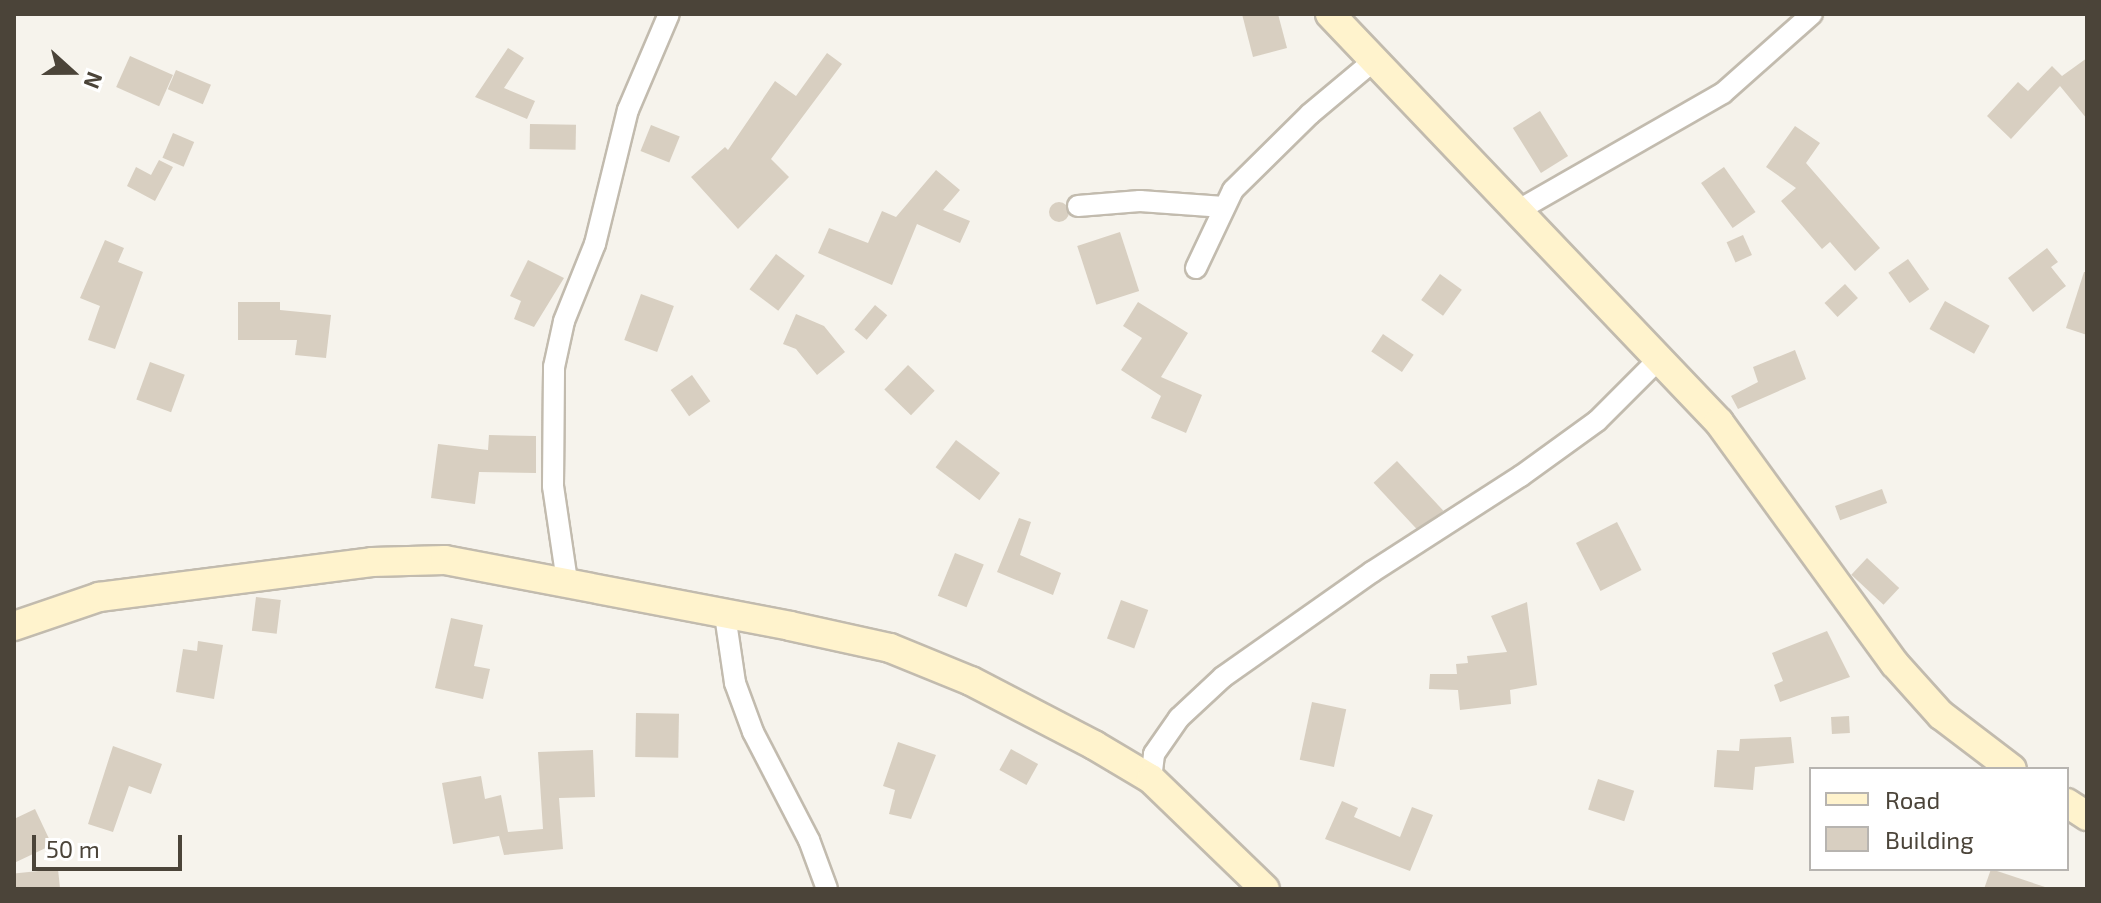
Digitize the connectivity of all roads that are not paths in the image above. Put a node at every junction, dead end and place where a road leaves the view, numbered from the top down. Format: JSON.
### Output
{"nodes":[{"id":1,"x":669,"y":14,"type":"edge"},
{"id":2,"x":1812,"y":14,"type":"edge"},
{"id":3,"x":1342,"y":18,"type":"edge"},
{"id":4,"x":1371,"y":63,"type":"junction"},
{"id":5,"x":1078,"y":206,"type":"dead end"},
{"id":6,"x":1224,"y":207,"type":"junction"},
{"id":7,"x":1517,"y":211,"type":"junction"},
{"id":8,"x":1196,"y":268,"type":"dead end"},
{"id":9,"x":1661,"y":357,"type":"junction"},
{"id":10,"x":567,"y":581,"type":"junction"},
{"id":11,"x":725,"y":615,"type":"junction"},
{"id":12,"x":14,"y":626,"type":"edge"},
{"id":13,"x":2009,"y":767,"type":"edge"},
{"id":14,"x":1151,"y":779,"type":"junction"},
{"id":15,"x":2069,"y":804,"type":"edge"},
{"id":16,"x":2087,"y":816,"type":"edge"},
{"id":17,"x":827,"y":889,"type":"edge"},
{"id":18,"x":1265,"y":889,"type":"edge"}],
"edges":[{"from":1,"to":10,"type":"street"},
{"from":2,"to":7,"type":"street"},
{"from":3,"to":4,"type":"street"},
{"from":4,"to":6,"type":"street"},
{"from":4,"to":7,"type":"street"},
{"from":5,"to":6,"type":"street"},
{"from":6,"to":8,"type":"street"},
{"from":7,"to":9,"type":"street"},
{"from":9,"to":13,"type":"street"},
{"from":9,"to":14,"type":"street"},
{"from":10,"to":11,"type":"street"},
{"from":10,"to":12,"type":"street"},
{"from":11,"to":14,"type":"street"},
{"from":11,"to":17,"type":"street"},
{"from":14,"to":18,"type":"street"},
{"from":15,"to":16,"type":"street"}]}
